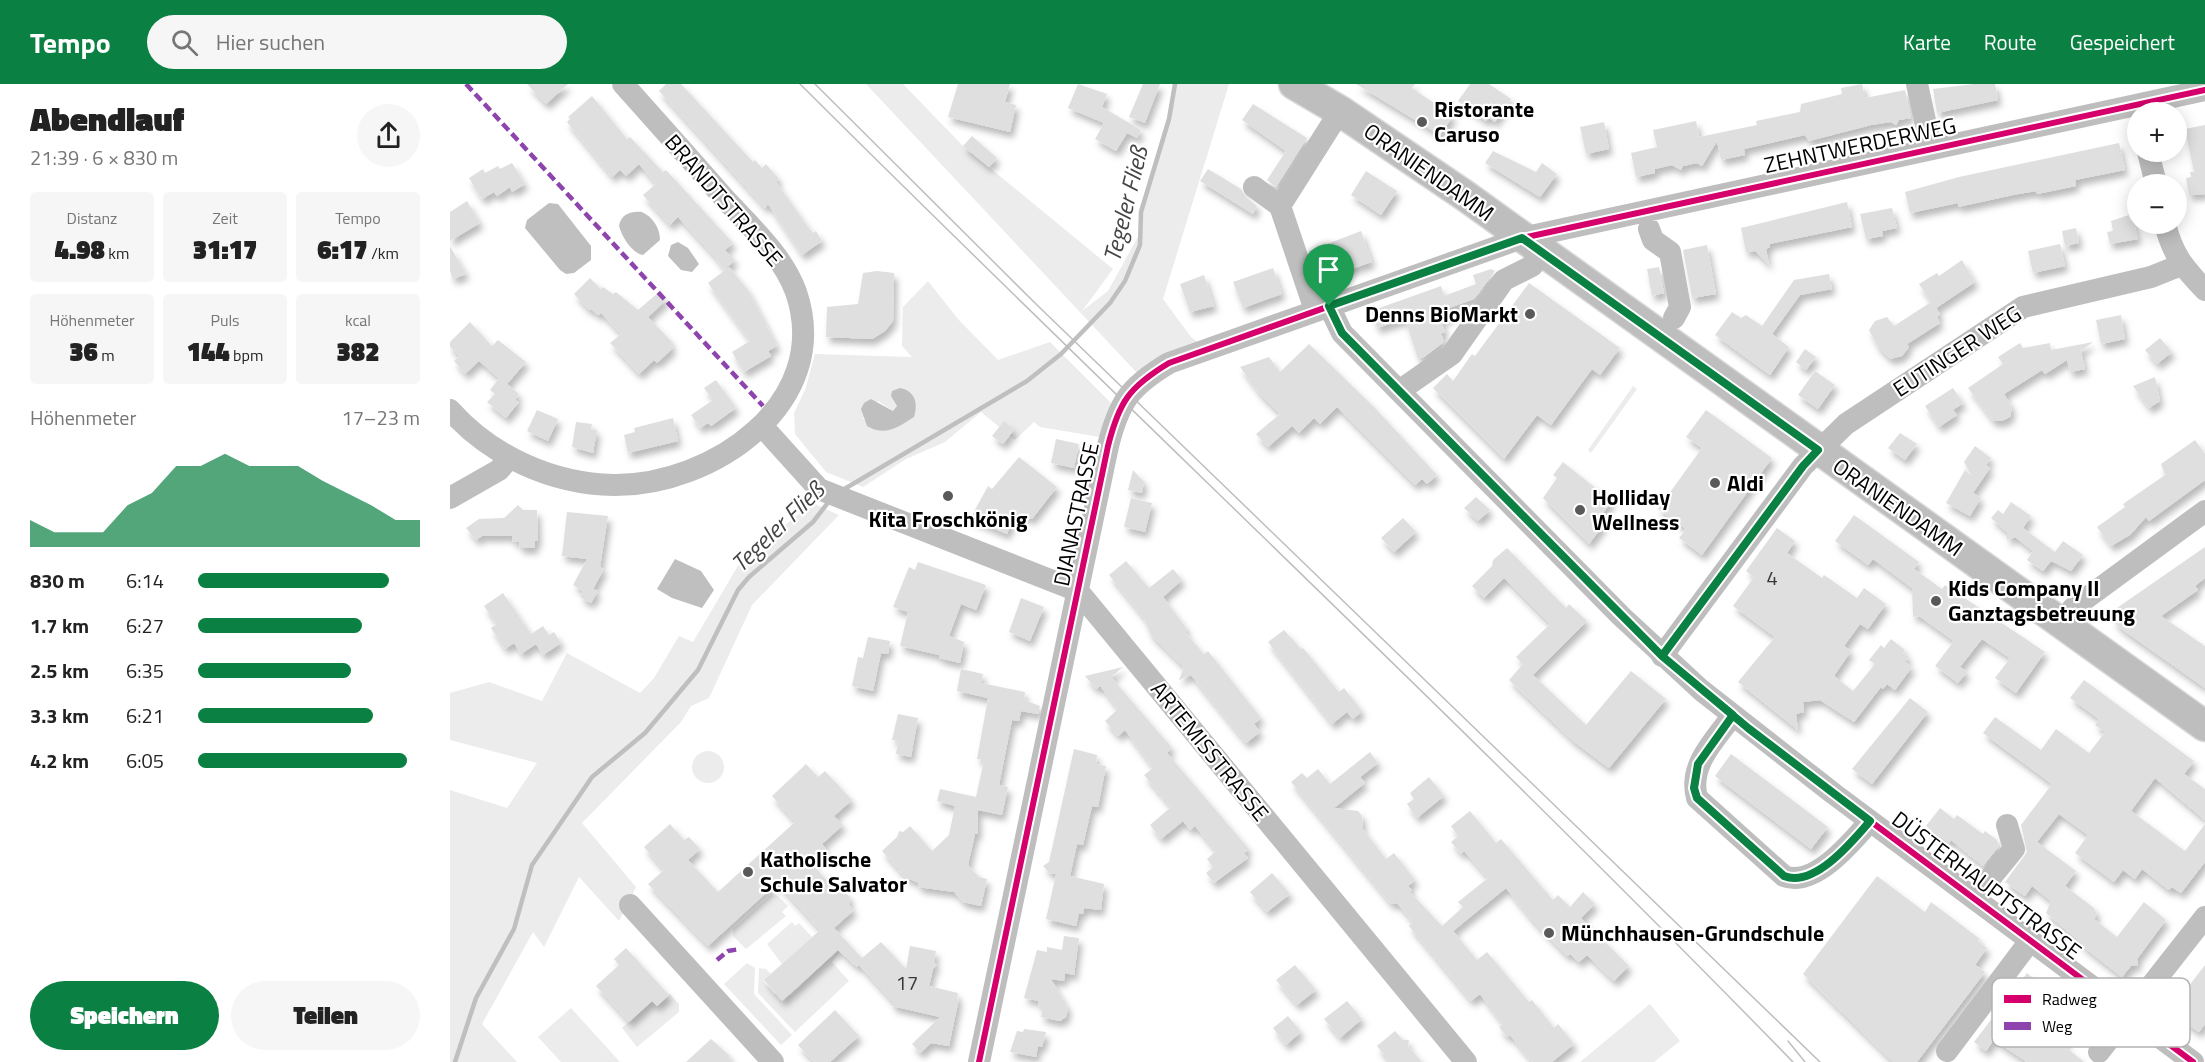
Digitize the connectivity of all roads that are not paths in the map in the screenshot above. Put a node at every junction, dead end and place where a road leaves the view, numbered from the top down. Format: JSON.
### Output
{"nodes":[{"id":1,"x":623,"y":84,"type":"edge"},
{"id":2,"x":1294,"y":84,"type":"edge"},
{"id":3,"x":1917,"y":84,"type":"edge"},
{"id":4,"x":2205,"y":90,"type":"edge"},
{"id":5,"x":2142,"y":101,"type":"edge"},
{"id":6,"x":1340,"y":111,"type":"junction"},
{"id":7,"x":1931,"y":148,"type":"junction"},
{"id":8,"x":1254,"y":187,"type":"dead end"},
{"id":9,"x":1280,"y":206,"type":"junction"},
{"id":10,"x":2168,"y":234,"type":"edge"},
{"id":11,"x":1532,"y":244,"type":"junction"},
{"id":12,"x":2181,"y":265,"type":"junction"},
{"id":13,"x":2205,"y":290,"type":"edge"},
{"id":14,"x":1322,"y":308,"type":"junction"},
{"id":15,"x":1399,"y":391,"type":"junction"},
{"id":16,"x":450,"y":410,"type":"edge"},
{"id":17,"x":762,"y":426,"type":"junction"},
{"id":18,"x":1818,"y":450,"type":"junction"},
{"id":19,"x":509,"y":458,"type":"junction"},
{"id":20,"x":450,"y":498,"type":"edge"},
{"id":21,"x":2205,"y":511,"type":"edge"},
{"id":22,"x":1078,"y":591,"type":"junction"},
{"id":23,"x":2062,"y":624,"type":"junction"},
{"id":24,"x":1662,"y":656,"type":"junction"},
{"id":25,"x":1733,"y":715,"type":"junction"},
{"id":26,"x":2205,"y":726,"type":"edge"},
{"id":27,"x":1870,"y":821,"type":"junction"},
{"id":28,"x":2007,"y":825,"type":"dead end"},
{"id":29,"x":1974,"y":898,"type":"junction"},
{"id":30,"x":630,"y":906,"type":"dead end"},
{"id":31,"x":2205,"y":917,"type":"edge"},
{"id":32,"x":2030,"y":941,"type":"junction"},
{"id":33,"x":2002,"y":978,"type":"edge"},
{"id":34,"x":2081,"y":978,"type":"edge"},
{"id":35,"x":2157,"y":978,"type":"edge"},
{"id":36,"x":1992,"y":991,"type":"edge"},
{"id":37,"x":2103,"y":1047,"type":"edge"},
{"id":38,"x":2173,"y":1047,"type":"edge"},
{"id":39,"x":1947,"y":1051,"type":"dead end"},
{"id":40,"x":2099,"y":1052,"type":"dead end"},
{"id":41,"x":773,"y":1062,"type":"edge"},
{"id":42,"x":979,"y":1062,"type":"edge"},
{"id":43,"x":1466,"y":1062,"type":"edge"},
{"id":44,"x":2193,"y":1062,"type":"edge"}],
"edges":[{"from":1,"to":17,"type":"street","name":"BRANDTSTRASSE"},
{"from":2,"to":6,"type":"main road","name":"ORANIENDAMM"},
{"from":3,"to":7,"type":"street"},
{"from":4,"to":5,"type":"street","name":"ZEHNTWERDERWEG"},
{"from":5,"to":7,"type":"street","name":"ZEHNTWERDERWEG"},
{"from":6,"to":9,"type":"street"},
{"from":6,"to":11,"type":"main road","name":"ORANIENDAMM"},
{"from":7,"to":11,"type":"street","name":"ZEHNTWERDERWEG"},
{"from":8,"to":9,"type":"street"},
{"from":9,"to":14,"type":"street","name":"DÜSTERHAUPTSTRASSE"},
{"from":10,"to":12,"type":"street"},
{"from":11,"to":14,"type":"street","name":"DIANASTRASSE"},
{"from":11,"to":15,"type":"street"},
{"from":11,"to":18,"type":"main road","name":"ORANIENDAMM"},
{"from":12,"to":13,"type":"street"},
{"from":12,"to":18,"type":"street","name":"EUTINGER WEG"},
{"from":14,"to":15,"type":"street","name":"DÜSTERHAUPTSTRASSE"},
{"from":14,"to":22,"type":"street","name":"DIANASTRASSE"},
{"from":15,"to":24,"type":"street","name":"DÜSTERHAUPTSTRASSE"},
{"from":16,"to":19,"type":"street","name":"BRANDTSTRASSE"},
{"from":17,"to":19,"type":"street","name":"BRANDTSTRASSE"},
{"from":17,"to":22,"type":"street","name":"ARTEMISSTRASSE"},
{"from":18,"to":23,"type":"main road","name":"ORANIENDAMM"},
{"from":18,"to":24,"type":"street","name":"EUTINGER WEG"},
{"from":19,"to":20,"type":"street"},
{"from":21,"to":23,"type":"street"},
{"from":22,"to":42,"type":"street","name":"DIANASTRASSE"},
{"from":22,"to":43,"type":"street","name":"ARTEMISSTRASSE"},
{"from":23,"to":26,"type":"main road","name":"ORANIENDAMM"},
{"from":24,"to":25,"type":"street","name":"DÜSTERHAUPTSTRASSE"},
{"from":25,"to":27,"type":"street","name":"DÜSTERHAUPTSTRASSE"},
{"from":25,"to":27,"type":"street"},
{"from":27,"to":29,"type":"street","name":"DÜSTERHAUPTSTRASSE"},
{"from":28,"to":29,"type":"street"},
{"from":29,"to":32,"type":"street","name":"DÜSTERHAUPTSTRASSE"},
{"from":30,"to":41,"type":"street"},
{"from":31,"to":35,"type":"street"},
{"from":32,"to":33,"type":"street"},
{"from":32,"to":34,"type":"street","name":"DÜSTERHAUPTSTRASSE"},
{"from":36,"to":39,"type":"street"},
{"from":37,"to":40,"type":"street"},
{"from":38,"to":44,"type":"street","name":"DÜSTERHAUPTSTRASSE"}]}
